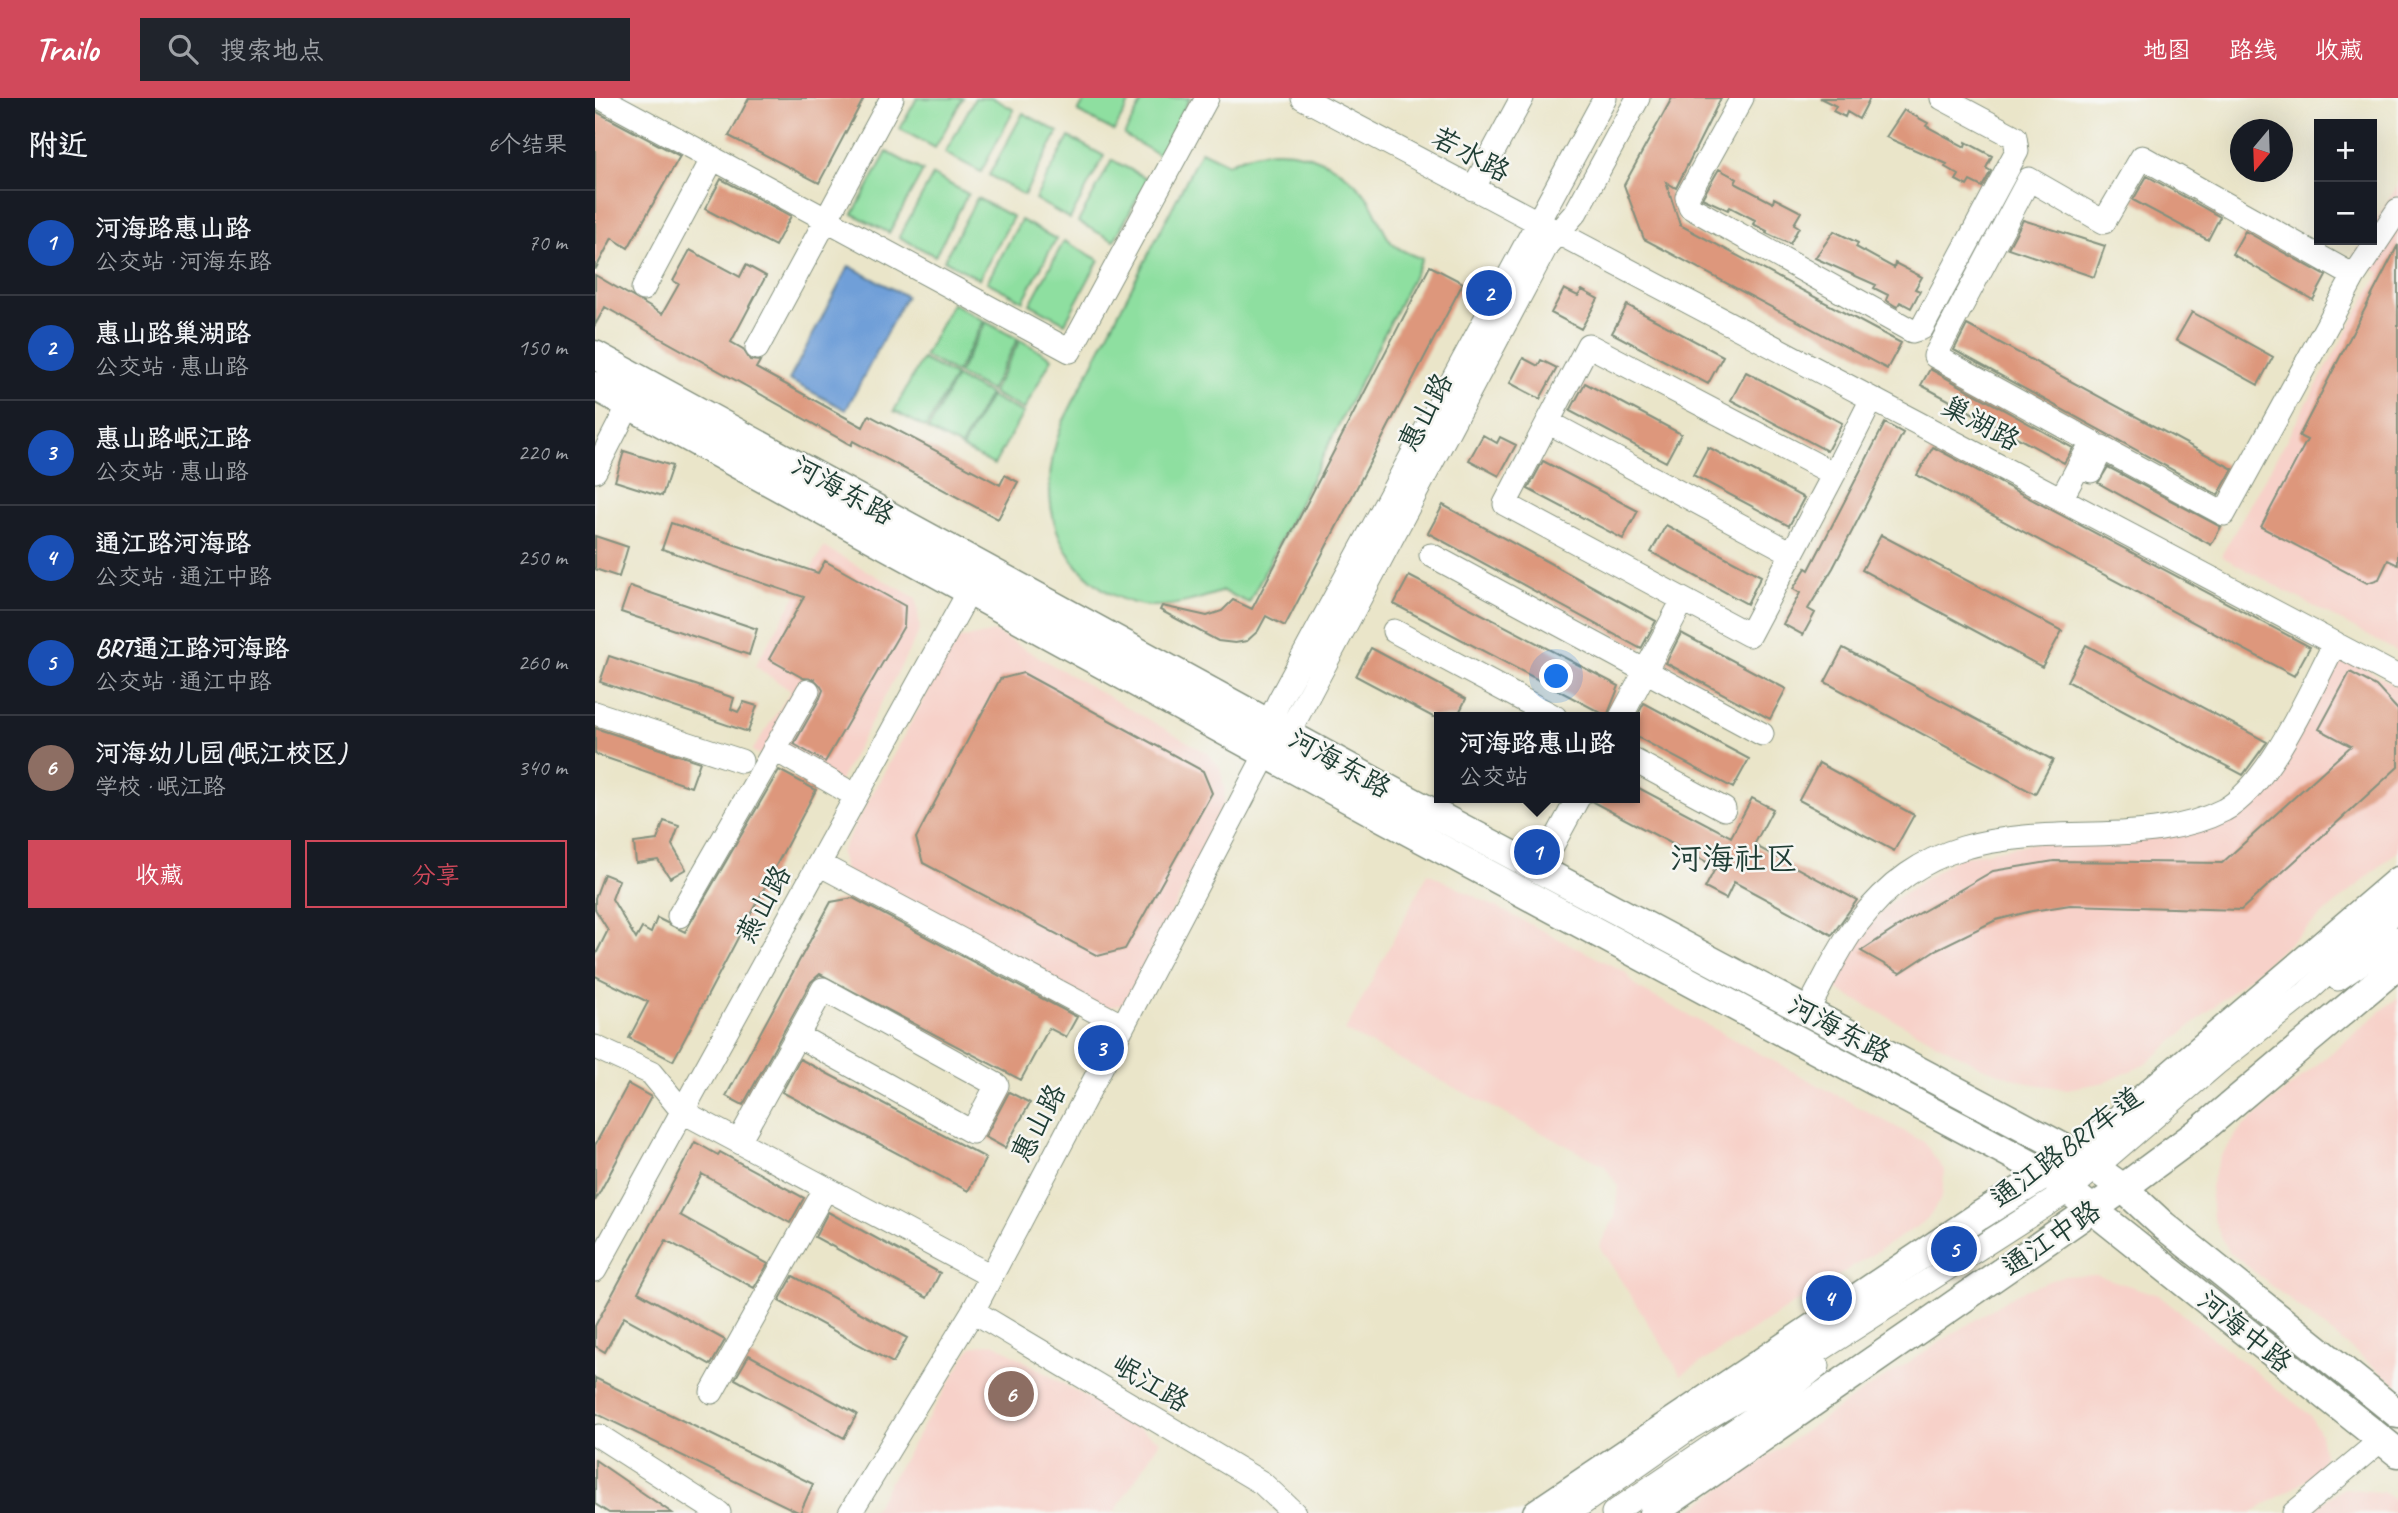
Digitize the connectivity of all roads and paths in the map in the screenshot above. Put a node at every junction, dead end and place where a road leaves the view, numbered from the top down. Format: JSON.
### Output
{"nodes":[{"id":1,"x":601,"y":98,"type":"edge"},
{"id":2,"x":892,"y":98,"type":"edge"},
{"id":3,"x":1207,"y":98,"type":"edge"},
{"id":4,"x":1303,"y":98,"type":"edge"},
{"id":5,"x":1522,"y":98,"type":"edge"},
{"id":6,"x":1605,"y":98,"type":"edge"},
{"id":7,"x":1638,"y":98,"type":"edge"},
{"id":8,"x":1742,"y":98,"type":"edge"},
{"id":9,"x":1942,"y":98,"type":"edge"},
{"id":10,"x":713,"y":158,"type":"junction"},
{"id":11,"x":1473,"y":189,"type":"junction"},
{"id":12,"x":2398,"y":210,"type":"edge"},
{"id":13,"x":827,"y":219,"type":"junction"},
{"id":14,"x":1547,"y":229,"type":"junction"},
{"id":15,"x":2354,"y":276,"type":"junction"},
{"id":16,"x":643,"y":289,"type":"dead end"},
{"id":17,"x":757,"y":348,"type":"dead end"},
{"id":18,"x":595,"y":355,"type":"edge"},
{"id":19,"x":595,"y":386,"type":"edge"},
{"id":20,"x":1871,"y":399,"type":"junction"},
{"id":21,"x":629,"y":405,"type":"junction"},
{"id":22,"x":1548,"y":422,"type":"junction"},
{"id":23,"x":595,"y":471,"type":"edge"},
{"id":24,"x":1833,"y":474,"type":"junction"},
{"id":25,"x":2067,"y":502,"type":"junction"},
{"id":26,"x":1792,"y":553,"type":"junction"},
{"id":27,"x":1430,"y":555,"type":"dead end"},
{"id":28,"x":976,"y":579,"type":"junction"},
{"id":29,"x":1683,"y":600,"type":"junction"},
{"id":30,"x":1394,"y":631,"type":"dead end"},
{"id":31,"x":2335,"y":643,"type":"junction"},
{"id":32,"x":1646,"y":671,"type":"junction"},
{"id":33,"x":2398,"y":677,"type":"edge"},
{"id":34,"x":808,"y":691,"type":"dead end"},
{"id":35,"x":1546,"y":712,"type":"edge"},
{"id":36,"x":1624,"y":712,"type":"edge"},
{"id":37,"x":595,"y":713,"type":"edge"},
{"id":38,"x":1278,"y":729,"type":"junction"},
{"id":39,"x":1762,"y":734,"type":"dead end"},
{"id":40,"x":774,"y":750,"type":"junction"},
{"id":41,"x":1266,"y":754,"type":"junction"},
{"id":42,"x":741,"y":761,"type":"dead end"},
{"id":43,"x":1640,"y":764,"type":"edge"},
{"id":44,"x":856,"y":796,"type":"junction"},
{"id":45,"x":1575,"y":803,"type":"edge"},
{"id":46,"x":1724,"y":809,"type":"dead end"},
{"id":47,"x":819,"y":864,"type":"junction"},
{"id":48,"x":1539,"y":870,"type":"junction"},
{"id":49,"x":2398,"y":881,"type":"edge"},
{"id":50,"x":2398,"y":909,"type":"edge"},
{"id":51,"x":679,"y":916,"type":"dead end"},
{"id":52,"x":2398,"y":938,"type":"edge"},
{"id":53,"x":2398,"y":965,"type":"edge"},
{"id":54,"x":1807,"y":1011,"type":"junction"},
{"id":55,"x":1123,"y":1026,"type":"junction"},
{"id":56,"x":798,"y":1036,"type":"junction"},
{"id":57,"x":595,"y":1047,"type":"edge"},
{"id":58,"x":683,"y":1112,"type":"junction"},
{"id":59,"x":739,"y":1141,"type":"junction"},
{"id":60,"x":2100,"y":1172,"type":"junction"},
{"id":61,"x":826,"y":1188,"type":"junction"},
{"id":62,"x":2071,"y":1193,"type":"junction"},
{"id":63,"x":595,"y":1270,"type":"edge"},
{"id":64,"x":991,"y":1276,"type":"junction"},
{"id":65,"x":973,"y":1311,"type":"junction"},
{"id":66,"x":712,"y":1392,"type":"dead end"},
{"id":67,"x":2398,"y":1414,"type":"edge"},
{"id":68,"x":1738,"y":1428,"type":"junction"},
{"id":69,"x":599,"y":1436,"type":"dead end"},
{"id":70,"x":2389,"y":1446,"type":"edge"},
{"id":71,"x":1697,"y":1483,"type":"junction"},
{"id":72,"x":719,"y":1513,"type":"edge"},
{"id":73,"x":850,"y":1513,"type":"edge"},
{"id":74,"x":1294,"y":1513,"type":"edge"},
{"id":75,"x":1537,"y":1513,"type":"edge"},
{"id":76,"x":1569,"y":1513,"type":"edge"},
{"id":77,"x":1613,"y":1513,"type":"edge"},
{"id":78,"x":1653,"y":1513,"type":"edge"},
{"id":79,"x":2294,"y":1513,"type":"edge"}],
"edges":[{"from":1,"to":10,"type":"street"},
{"from":2,"to":13,"type":"street"},
{"from":3,"to":13,"type":"street"},
{"from":4,"to":11,"type":"street","name":"若水路"},
{"from":5,"to":11,"type":"street"},
{"from":6,"to":14,"type":"street","name":"惠山路"},
{"from":7,"to":14,"type":"street","name":"惠山路"},
{"from":8,"to":9,"type":"street"},
{"from":10,"to":13,"type":"street"},
{"from":10,"to":16,"type":"street"},
{"from":11,"to":14,"type":"street","name":"若水路"},
{"from":12,"to":15,"type":"street"},
{"from":13,"to":17,"type":"street"},
{"from":14,"to":20,"type":"street","name":"巢湖路"},
{"from":14,"to":38,"type":"street","name":"惠山路"},
{"from":15,"to":25,"type":"street"},
{"from":15,"to":25,"type":"street"},
{"from":18,"to":28,"type":"main road","name":"河海东路"},
{"from":19,"to":21,"type":"main road","name":"河海东路"},
{"from":20,"to":24,"type":"street"},
{"from":20,"to":25,"type":"street","name":"巢湖路"},
{"from":21,"to":23,"type":"street"},
{"from":21,"to":28,"type":"main road","name":"河海东路"},
{"from":22,"to":24,"type":"street"},
{"from":22,"to":26,"type":"street"},
{"from":22,"to":29,"type":"street"},
{"from":24,"to":26,"type":"street"},
{"from":25,"to":31,"type":"street","name":"巢湖路"},
{"from":26,"to":29,"type":"street"},
{"from":27,"to":32,"type":"street"},
{"from":28,"to":38,"type":"main road","name":"河海东路"},
{"from":28,"to":41,"type":"main road","name":"河海东路"},
{"from":28,"to":44,"type":"street","name":"燕山路"},
{"from":29,"to":32,"type":"street"},
{"from":30,"to":35,"type":"street"},
{"from":31,"to":33,"type":"street","name":"巢湖路"},
{"from":31,"to":54,"type":"street"},
{"from":32,"to":36,"type":"street"},
{"from":32,"to":39,"type":"street"},
{"from":34,"to":40,"type":"street"},
{"from":37,"to":42,"type":"street"},
{"from":38,"to":41,"type":"street","name":"惠山路"},
{"from":38,"to":48,"type":"main road","name":"河海东路"},
{"from":40,"to":44,"type":"street"},
{"from":40,"to":51,"type":"street"},
{"from":41,"to":55,"type":"street","name":"惠山路"},
{"from":41,"to":62,"type":"main road","name":"河海东路"},
{"from":43,"to":46,"type":"street"},
{"from":44,"to":47,"type":"street","name":"燕山路"},
{"from":45,"to":48,"type":"street"},
{"from":47,"to":55,"type":"street"},
{"from":47,"to":58,"type":"street","name":"燕山路"},
{"from":48,"to":54,"type":"main road","name":"河海东路"},
{"from":49,"to":60,"type":"main road","name":"通江中路"},
{"from":50,"to":60,"type":"street","name":"通江路BRT车道"},
{"from":52,"to":60,"type":"street","name":"通江路BRT车道"},
{"from":53,"to":60,"type":"main road","name":"通江中路"},
{"from":54,"to":60,"type":"main road","name":"河海东路"},
{"from":55,"to":64,"type":"street","name":"惠山路"},
{"from":56,"to":56,"type":"street"},
{"from":56,"to":59,"type":"street"},
{"from":57,"to":58,"type":"street"},
{"from":58,"to":59,"type":"street"},
{"from":58,"to":63,"type":"street","name":"燕山路"},
{"from":59,"to":61,"type":"street"},
{"from":60,"to":62,"type":"main road"},
{"from":60,"to":62,"type":"main road","name":"通江中路"},
{"from":60,"to":67,"type":"main road","name":"河海中路"},
{"from":61,"to":64,"type":"street"},
{"from":61,"to":66,"type":"street"},
{"from":62,"to":68,"type":"street","name":"通江路BRT车道"},
{"from":62,"to":70,"type":"main road","name":"河海中路"},
{"from":62,"to":71,"type":"main road","name":"通江中路"},
{"from":62,"to":75,"type":"main road","name":"通江中路"},
{"from":62,"to":76,"type":"street","name":"通江路BRT车道"},
{"from":64,"to":65,"type":"street","name":"惠山路"},
{"from":65,"to":73,"type":"street","name":"惠山路"},
{"from":65,"to":74,"type":"street","name":"岷江路"},
{"from":68,"to":71,"type":"street"},
{"from":68,"to":77,"type":"street","name":"通江路BRT车道"},
{"from":69,"to":72,"type":"street"},
{"from":70,"to":79,"type":"street"},
{"from":71,"to":78,"type":"main road","name":"通江中路"}]}
